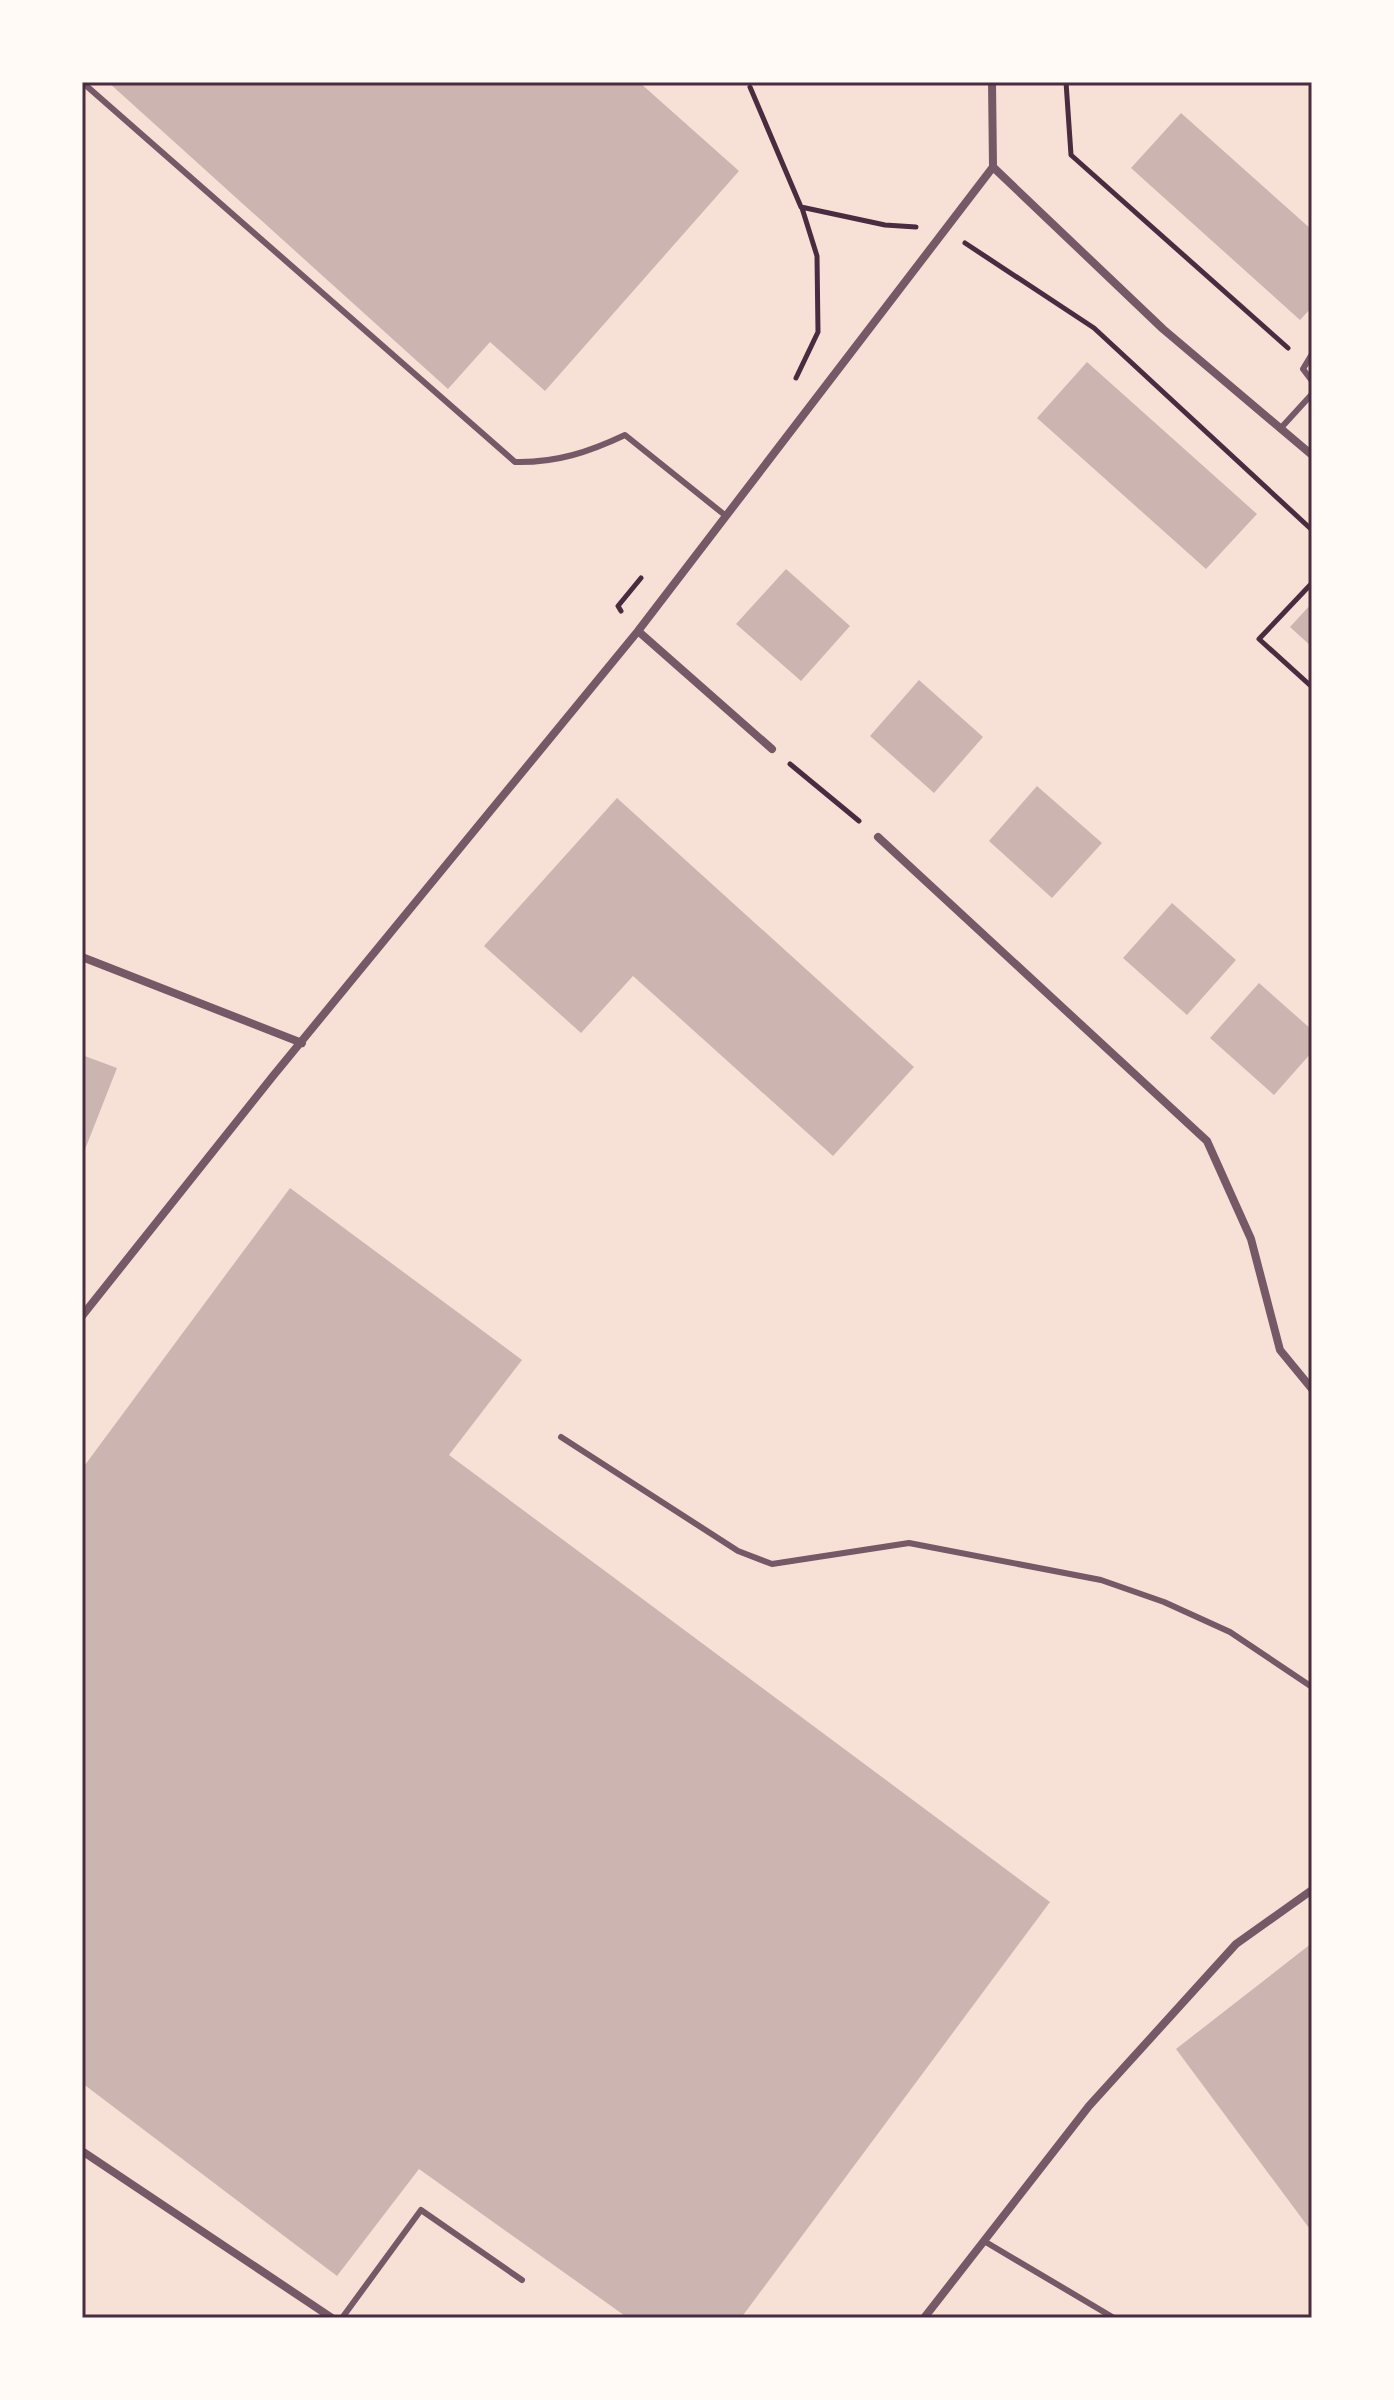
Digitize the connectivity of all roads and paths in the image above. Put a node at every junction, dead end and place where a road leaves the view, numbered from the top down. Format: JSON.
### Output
{"nodes":[{"id":1,"x":82,"y":82,"type":"edge"},
{"id":2,"x":992,"y":82,"type":"edge"},
{"id":3,"x":1066,"y":82,"type":"edge"},
{"id":4,"x":750,"y":87,"type":"dead end"},
{"id":5,"x":993,"y":167,"type":"junction"},
{"id":6,"x":801,"y":207,"type":"junction"},
{"id":7,"x":944,"y":229,"type":"junction"},
{"id":8,"x":1312,"y":354,"type":"edge"},
{"id":9,"x":1304,"y":363,"type":"junction"},
{"id":10,"x":794,"y":381,"type":"dead end"},
{"id":11,"x":1312,"y":381,"type":"edge"},
{"id":12,"x":1312,"y":394,"type":"edge"},
{"id":13,"x":1280,"y":429,"type":"junction"},
{"id":14,"x":1312,"y":455,"type":"edge"},
{"id":15,"x":726,"y":516,"type":"junction"},
{"id":16,"x":1312,"y":530,"type":"edge"},
{"id":17,"x":647,"y":570,"type":"dead end"},
{"id":18,"x":1312,"y":583,"type":"edge"},
{"id":19,"x":638,"y":631,"type":"junction"},
{"id":20,"x":1312,"y":687,"type":"edge"},
{"id":21,"x":772,"y":749,"type":"joint"},
{"id":22,"x":878,"y":837,"type":"joint"},
{"id":23,"x":82,"y":957,"type":"edge"},
{"id":24,"x":302,"y":1043,"type":"junction"},
{"id":25,"x":83,"y":1314,"type":"edge"},
{"id":26,"x":1312,"y":1389,"type":"edge"},
{"id":27,"x":561,"y":1437,"type":"dead end"},
{"id":28,"x":1312,"y":1687,"type":"edge"},
{"id":29,"x":1312,"y":1890,"type":"edge"},
{"id":30,"x":82,"y":2151,"type":"edge"},
{"id":31,"x":984,"y":2241,"type":"junction"},
{"id":32,"x":522,"y":2280,"type":"dead end"},
{"id":33,"x":332,"y":2318,"type":"edge"},
{"id":34,"x":342,"y":2318,"type":"edge"},
{"id":35,"x":924,"y":2318,"type":"edge"},
{"id":36,"x":1114,"y":2318,"type":"edge"}],
"edges":[{"from":1,"to":15,"type":"lane"},
{"from":2,"to":5,"type":"street"},
{"from":3,"to":9,"type":"path"},
{"from":4,"to":6,"type":"path"},
{"from":5,"to":7,"type":"street"},
{"from":5,"to":13,"type":"street"},
{"from":6,"to":7,"type":"path"},
{"from":6,"to":10,"type":"path"},
{"from":7,"to":15,"type":"street"},
{"from":7,"to":16,"type":"path"},
{"from":8,"to":9,"type":"lane"},
{"from":9,"to":11,"type":"lane"},
{"from":12,"to":13,"type":"lane"},
{"from":13,"to":14,"type":"street"},
{"from":15,"to":19,"type":"street"},
{"from":17,"to":19,"type":"path"},
{"from":18,"to":20,"type":"path"},
{"from":19,"to":21,"type":"street"},
{"from":19,"to":24,"type":"street"},
{"from":21,"to":22,"type":"path"},
{"from":22,"to":26,"type":"street"},
{"from":23,"to":24,"type":"street"},
{"from":24,"to":25,"type":"street"},
{"from":27,"to":28,"type":"lane"},
{"from":29,"to":31,"type":"street"},
{"from":30,"to":33,"type":"street"},
{"from":31,"to":35,"type":"street"},
{"from":31,"to":36,"type":"lane"},
{"from":32,"to":34,"type":"lane"}]}
